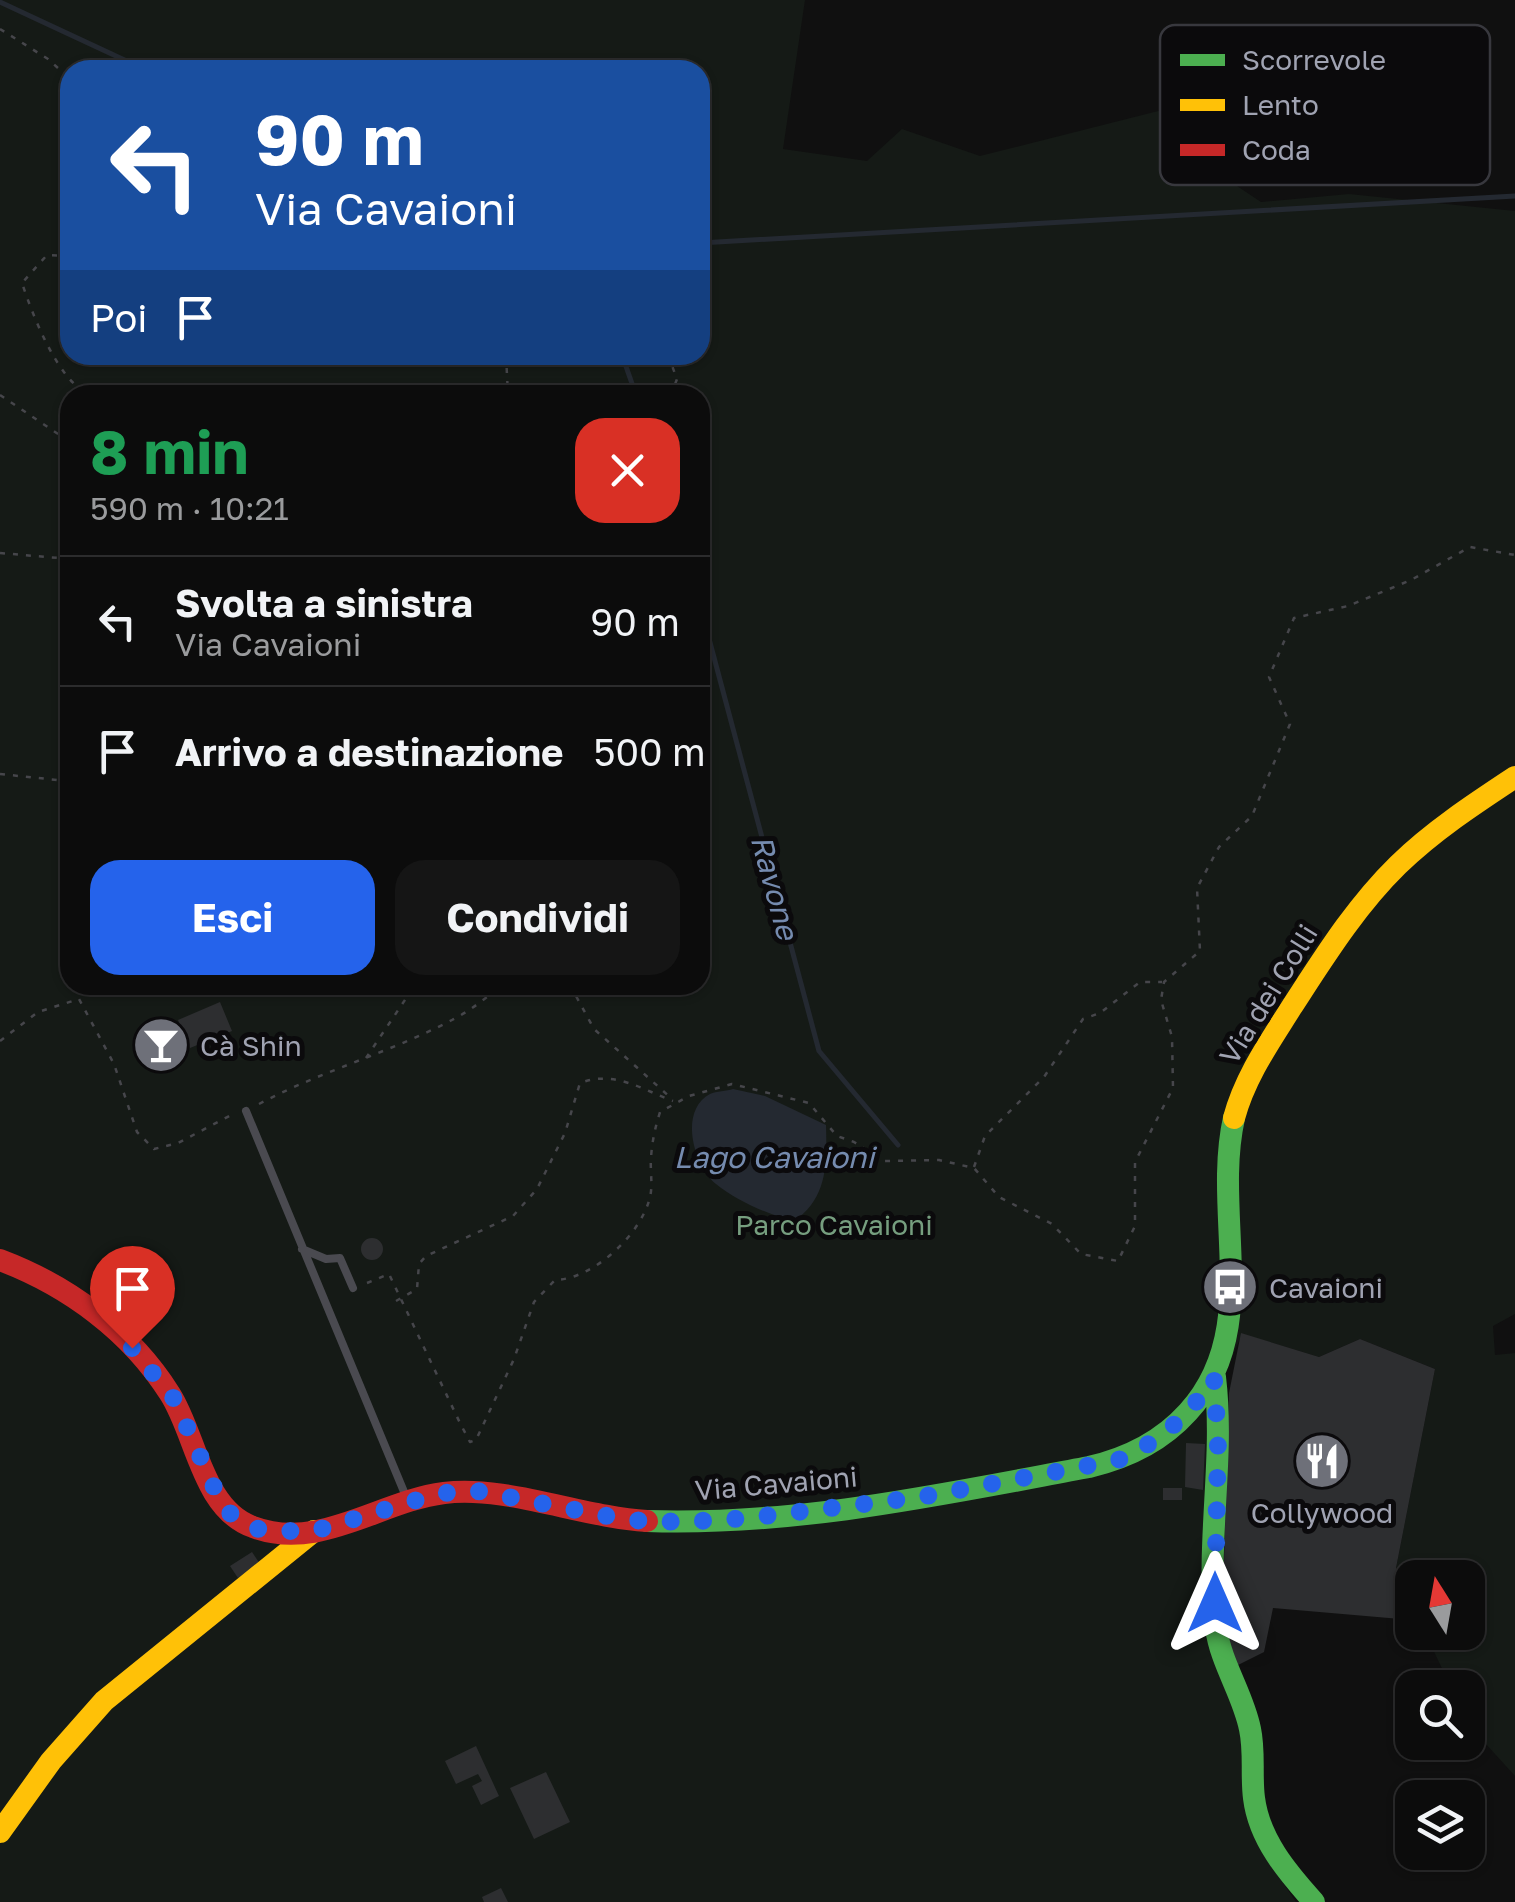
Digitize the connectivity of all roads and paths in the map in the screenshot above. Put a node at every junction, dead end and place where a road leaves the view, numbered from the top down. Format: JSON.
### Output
{"nodes":[{"id":1,"x":0,"y":29,"type":"edge"},
{"id":2,"x":60,"y":70,"type":"edge"},
{"id":3,"x":60,"y":255,"type":"edge"},
{"id":4,"x":60,"y":363,"type":"edge"},
{"id":5,"x":0,"y":395,"type":"edge"},
{"id":6,"x":60,"y":435,"type":"edge"},
{"id":7,"x":0,"y":553,"type":"edge"},
{"id":8,"x":1515,"y":555,"type":"edge"},
{"id":9,"x":60,"y":559,"type":"edge"},
{"id":10,"x":0,"y":774,"type":"edge"},
{"id":11,"x":1515,"y":778,"type":"edge"},
{"id":12,"x":60,"y":780,"type":"edge"},
{"id":13,"x":1164,"y":982,"type":"junction"},
{"id":14,"x":412,"y":995,"type":"edge"},
{"id":15,"x":489,"y":995,"type":"edge"},
{"id":16,"x":575,"y":995,"type":"edge"},
{"id":17,"x":0,"y":1041,"type":"edge"},
{"id":18,"x":365,"y":1059,"type":"junction"},
{"id":19,"x":674,"y":1102,"type":"junction"},
{"id":20,"x":246,"y":1111,"type":"junction"},
{"id":21,"x":974,"y":1168,"type":"junction"},
{"id":22,"x":302,"y":1249,"type":"junction"},
{"id":23,"x":0,"y":1260,"type":"edge"},
{"id":24,"x":353,"y":1288,"type":"joint"},
{"id":25,"x":399,"y":1300,"type":"junction"},
{"id":26,"x":1214,"y":1378,"type":"junction"},
{"id":27,"x":409,"y":1503,"type":"junction"},
{"id":28,"x":314,"y":1531,"type":"junction"},
{"id":29,"x":0,"y":1832,"type":"edge"},
{"id":30,"x":1314,"y":1902,"type":"edge"}],
"edges":[{"from":1,"to":2,"type":"path"},
{"from":3,"to":4,"type":"path"},
{"from":5,"to":6,"type":"path"},
{"from":7,"to":9,"type":"path"},
{"from":8,"to":13,"type":"path"},
{"from":10,"to":12,"type":"path"},
{"from":11,"to":26,"type":"street","name":"Via dei Colli"},
{"from":13,"to":21,"type":"path"},
{"from":13,"to":21,"type":"path"},
{"from":14,"to":18,"type":"path"},
{"from":15,"to":18,"type":"path"},
{"from":16,"to":19,"type":"path"},
{"from":17,"to":20,"type":"path"},
{"from":18,"to":20,"type":"path"},
{"from":19,"to":21,"type":"path"},
{"from":19,"to":25,"type":"path"},
{"from":19,"to":25,"type":"path"},
{"from":20,"to":22,"type":"lane"},
{"from":22,"to":24,"type":"lane"},
{"from":22,"to":27,"type":"lane"},
{"from":23,"to":28,"type":"street","name":"Via Cavaioni"},
{"from":24,"to":25,"type":"path"},
{"from":26,"to":27,"type":"street","name":"Via Cavaioni"},
{"from":26,"to":30,"type":"street"},
{"from":27,"to":28,"type":"street","name":"Via Cavaioni"},
{"from":28,"to":29,"type":"street","name":"Via Cavaioni"}]}
